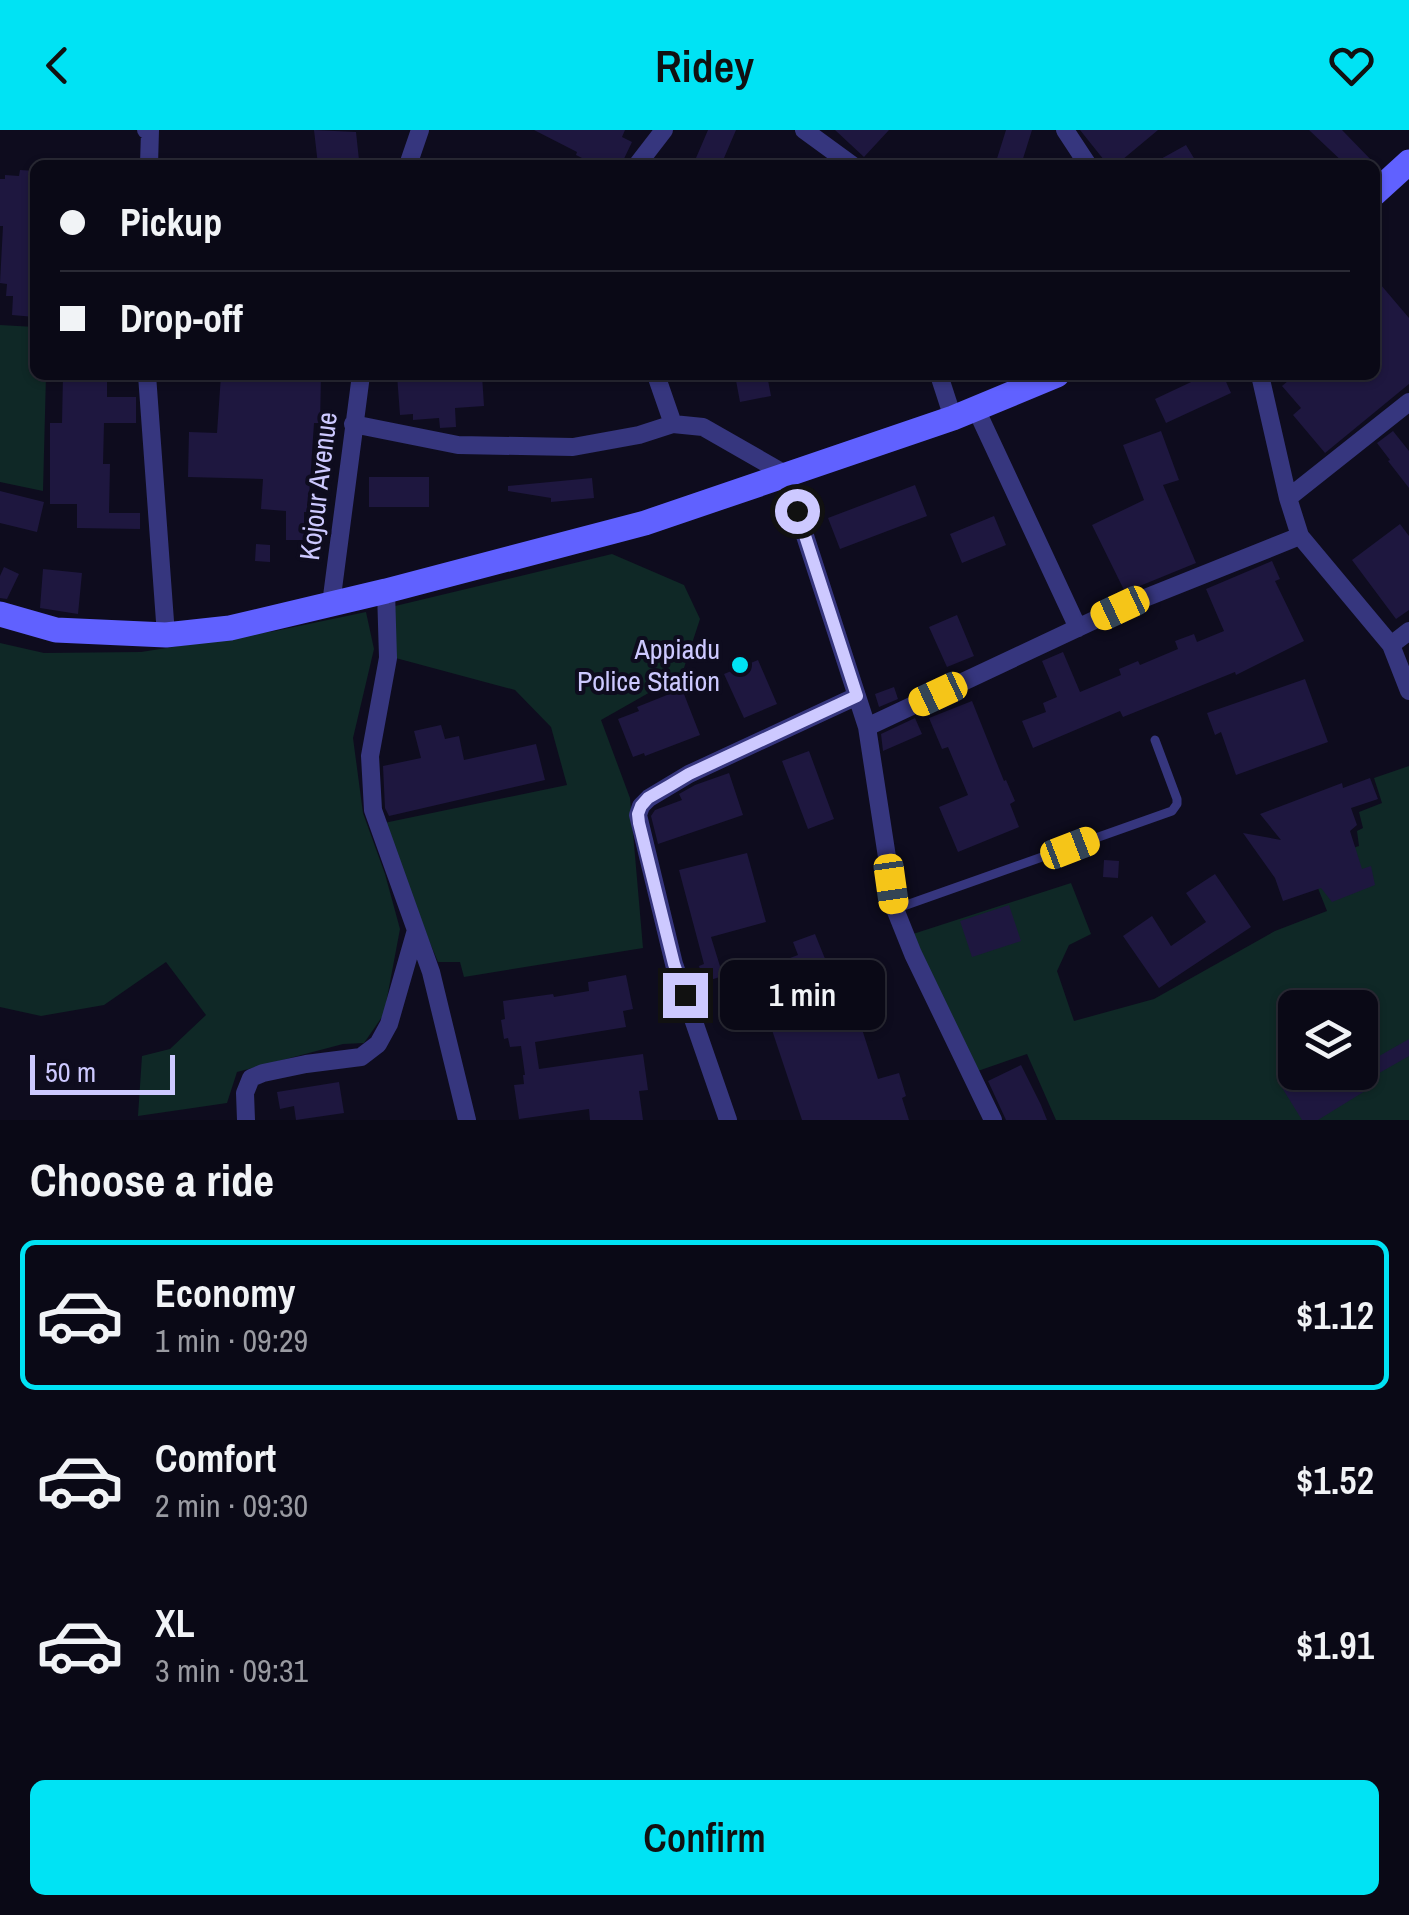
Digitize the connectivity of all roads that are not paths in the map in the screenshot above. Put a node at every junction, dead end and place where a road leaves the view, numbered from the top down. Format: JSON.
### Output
{"nodes":[{"id":1,"x":149,"y":130,"type":"edge"},
{"id":2,"x":420,"y":130,"type":"edge"},
{"id":3,"x":664,"y":130,"type":"edge"},
{"id":4,"x":804,"y":130,"type":"edge"},
{"id":5,"x":1065,"y":130,"type":"edge"},
{"id":6,"x":150,"y":160,"type":"edge"},
{"id":7,"x":410,"y":160,"type":"edge"},
{"id":8,"x":641,"y":160,"type":"edge"},
{"id":9,"x":845,"y":160,"type":"edge"},
{"id":10,"x":1085,"y":160,"type":"edge"},
{"id":11,"x":1409,"y":162,"type":"edge"},
{"id":12,"x":1380,"y":188,"type":"edge"},
{"id":13,"x":147,"y":380,"type":"edge"},
{"id":14,"x":359,"y":380,"type":"edge"},
{"id":15,"x":658,"y":380,"type":"edge"},
{"id":16,"x":942,"y":380,"type":"edge"},
{"id":17,"x":1045,"y":380,"type":"edge"},
{"id":18,"x":1261,"y":380,"type":"edge"},
{"id":19,"x":1409,"y":402,"type":"edge"},
{"id":20,"x":964,"y":413,"type":"junction"},
{"id":21,"x":352,"y":424,"type":"junction"},
{"id":22,"x":674,"y":424,"type":"junction"},
{"id":23,"x":785,"y":474,"type":"junction"},
{"id":24,"x":1288,"y":498,"type":"junction"},
{"id":25,"x":1300,"y":536,"type":"junction"},
{"id":26,"x":386,"y":592,"type":"junction"},
{"id":27,"x":331,"y":604,"type":"junction"},
{"id":28,"x":0,"y":614,"type":"edge"},
{"id":29,"x":1078,"y":628,"type":"junction"},
{"id":30,"x":1409,"y":631,"type":"edge"},
{"id":31,"x":166,"y":635,"type":"junction"},
{"id":32,"x":1391,"y":645,"type":"junction"},
{"id":33,"x":1409,"y":691,"type":"edge"},
{"id":34,"x":857,"y":696,"type":"junction"},
{"id":35,"x":867,"y":727,"type":"junction"},
{"id":36,"x":1155,"y":740,"type":"dead end"},
{"id":37,"x":895,"y":910,"type":"junction"},
{"id":38,"x":416,"y":930,"type":"junction"},
{"id":39,"x":246,"y":1120,"type":"edge"},
{"id":40,"x":468,"y":1120,"type":"edge"},
{"id":41,"x":728,"y":1120,"type":"edge"},
{"id":42,"x":993,"y":1120,"type":"edge"}],
"edges":[{"from":1,"to":6,"type":"street"},
{"from":2,"to":7,"type":"street"},
{"from":3,"to":8,"type":"street"},
{"from":4,"to":9,"type":"street"},
{"from":5,"to":10,"type":"street"},
{"from":11,"to":12,"type":"street"},
{"from":13,"to":31,"type":"street"},
{"from":14,"to":21,"type":"street","name":"Kojour Avenue"},
{"from":15,"to":22,"type":"street"},
{"from":16,"to":20,"type":"street"},
{"from":17,"to":20,"type":"street"},
{"from":18,"to":24,"type":"street"},
{"from":19,"to":24,"type":"street"},
{"from":20,"to":23,"type":"street"},
{"from":20,"to":29,"type":"street"},
{"from":21,"to":22,"type":"street"},
{"from":21,"to":27,"type":"street","name":"Kojour Avenue"},
{"from":22,"to":23,"type":"street"},
{"from":23,"to":26,"type":"street"},
{"from":23,"to":34,"type":"street"},
{"from":24,"to":25,"type":"street"},
{"from":25,"to":29,"type":"street"},
{"from":25,"to":32,"type":"street"},
{"from":26,"to":27,"type":"street"},
{"from":26,"to":38,"type":"street"},
{"from":27,"to":31,"type":"street"},
{"from":28,"to":31,"type":"street"},
{"from":29,"to":35,"type":"street"},
{"from":30,"to":32,"type":"street"},
{"from":32,"to":33,"type":"street"},
{"from":34,"to":35,"type":"street"},
{"from":34,"to":41,"type":"street"},
{"from":35,"to":37,"type":"street"},
{"from":36,"to":37,"type":"lane"},
{"from":37,"to":42,"type":"street"},
{"from":38,"to":39,"type":"street"},
{"from":38,"to":40,"type":"street"}]}
